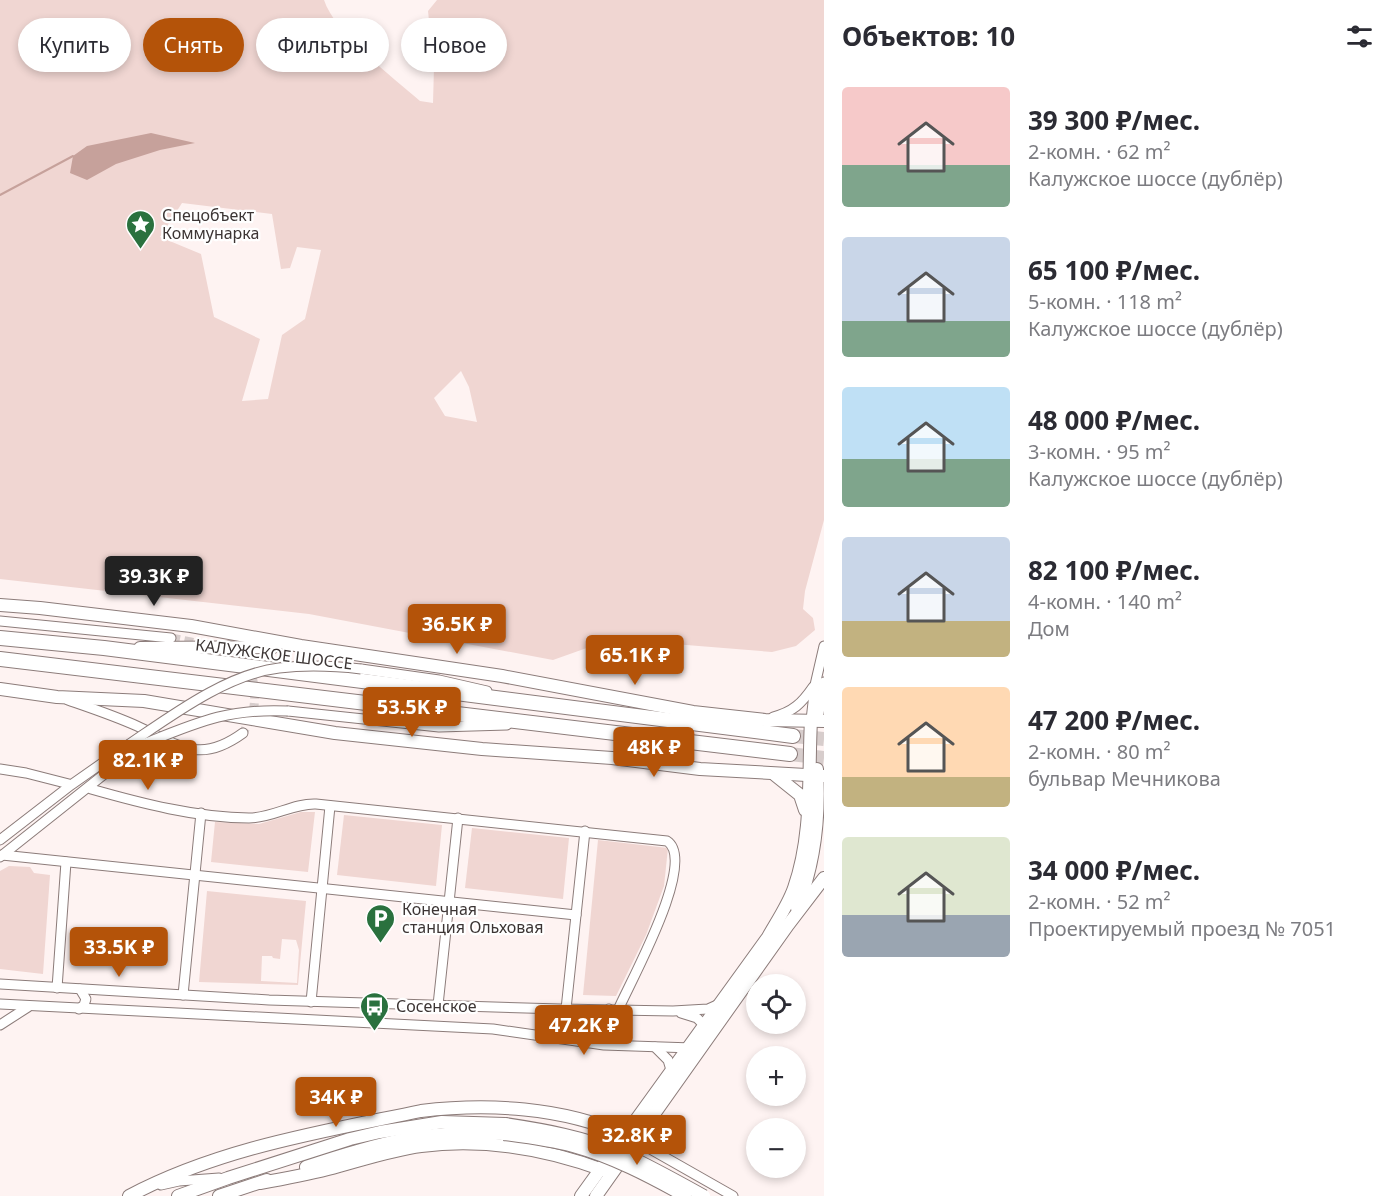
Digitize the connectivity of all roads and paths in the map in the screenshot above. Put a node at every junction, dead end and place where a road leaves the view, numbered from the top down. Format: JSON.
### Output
{"nodes":[{"id":1,"x":0,"y":605,"type":"edge"},
{"id":2,"x":0,"y":621,"type":"edge"},
{"id":3,"x":0,"y":638,"type":"edge"},
{"id":4,"x":171,"y":638,"type":"tunnel mouth"},
{"id":5,"x":301,"y":646,"type":"junction"},
{"id":6,"x":824,"y":646,"type":"edge"},
{"id":7,"x":104,"y":648,"type":"junction"},
{"id":8,"x":0,"y":659,"type":"edge"},
{"id":9,"x":819,"y":684,"type":"edge"},
{"id":10,"x":0,"y":689,"type":"edge"},
{"id":11,"x":57,"y":697,"type":"junction"},
{"id":12,"x":822,"y":703,"type":"edge"},
{"id":13,"x":536,"y":704,"type":"junction"},
{"id":14,"x":765,"y":720,"type":"junction"},
{"id":15,"x":818,"y":720,"type":"edge"},
{"id":16,"x":537,"y":724,"type":"junction"},
{"id":17,"x":243,"y":733,"type":"tunnel mouth"},
{"id":18,"x":793,"y":736,"type":"tunnel mouth"},
{"id":19,"x":790,"y":754,"type":"tunnel mouth"},
{"id":20,"x":0,"y":769,"type":"edge"},
{"id":21,"x":774,"y":774,"type":"junction"},
{"id":22,"x":817,"y":776,"type":"edge"},
{"id":23,"x":69,"y":784,"type":"dead end"},
{"id":24,"x":91,"y":789,"type":"dead end"},
{"id":25,"x":814,"y":791,"type":"junction"},
{"id":26,"x":330,"y":806,"type":"junction"},
{"id":27,"x":201,"y":813,"type":"junction"},
{"id":28,"x":458,"y":818,"type":"junction"},
{"id":29,"x":807,"y":823,"type":"junction"},
{"id":30,"x":585,"y":831,"type":"junction"},
{"id":31,"x":24,"y":838,"type":"junction"},
{"id":32,"x":0,"y":840,"type":"edge"},
{"id":33,"x":1,"y":856,"type":"edge"},
{"id":34,"x":27,"y":858,"type":"junction"},
{"id":35,"x":66,"y":862,"type":"junction"},
{"id":36,"x":195,"y":875,"type":"junction"},
{"id":37,"x":824,"y":878,"type":"edge"},
{"id":38,"x":322,"y":888,"type":"junction"},
{"id":39,"x":449,"y":902,"type":"junction"},
{"id":40,"x":576,"y":915,"type":"junction"},
{"id":41,"x":788,"y":925,"type":"junction"},
{"id":42,"x":0,"y":984,"type":"edge"},
{"id":43,"x":57,"y":988,"type":"junction"},
{"id":44,"x":80,"y":989,"type":"junction"},
{"id":45,"x":183,"y":995,"type":"junction"},
{"id":46,"x":723,"y":1001,"type":"junction"},
{"id":47,"x":311,"y":1002,"type":"junction"},
{"id":48,"x":438,"y":1005,"type":"junction"},
{"id":49,"x":0,"y":1006,"type":"edge"},
{"id":50,"x":30,"y":1006,"type":"junction"},
{"id":51,"x":79,"y":1009,"type":"junction"},
{"id":52,"x":566,"y":1010,"type":"junction"},
{"id":53,"x":613,"y":1010,"type":"junction"},
{"id":54,"x":673,"y":1011,"type":"junction"},
{"id":55,"x":0,"y":1023,"type":"edge"},
{"id":56,"x":705,"y":1025,"type":"junction"},
{"id":57,"x":604,"y":1045,"type":"junction"},
{"id":58,"x":705,"y":1045,"type":"junction"},
{"id":59,"x":655,"y":1047,"type":"junction"},
{"id":60,"x":688,"y":1048,"type":"junction"},
{"id":61,"x":671,"y":1070,"type":"junction"},
{"id":62,"x":504,"y":1129,"type":"junction"},
{"id":63,"x":630,"y":1138,"type":"junction"},
{"id":64,"x":601,"y":1169,"type":"junction"},
{"id":65,"x":613,"y":1173,"type":"junction"},
{"id":66,"x":228,"y":1178,"type":"junction"},
{"id":67,"x":260,"y":1183,"type":"junction"},
{"id":68,"x":134,"y":1194,"type":"edge"},
{"id":69,"x":178,"y":1196,"type":"edge"},
{"id":70,"x":219,"y":1196,"type":"edge"},
{"id":71,"x":581,"y":1196,"type":"edge"},
{"id":72,"x":596,"y":1196,"type":"edge"},
{"id":73,"x":685,"y":1196,"type":"edge"},
{"id":74,"x":704,"y":1196,"type":"edge"},
{"id":75,"x":733,"y":1196,"type":"edge"}],
"edges":[{"from":1,"to":5,"type":"main road"},
{"from":2,"to":4,"type":"street"},
{"from":3,"to":7,"type":"highway","name":"КАЛУЖСКОЕ ШОССЕ"},
{"from":5,"to":7,"type":"main road"},
{"from":5,"to":14,"type":"main road"},
{"from":6,"to":9,"type":"street"},
{"from":7,"to":13,"type":"highway","name":"КАЛУЖСКОЕ ШОССЕ"},
{"from":8,"to":16,"type":"highway"},
{"from":9,"to":12,"type":"street"},
{"from":9,"to":14,"type":"street"},
{"from":9,"to":15,"type":"street"},
{"from":10,"to":11,"type":"main road"},
{"from":11,"to":17,"type":"street"},
{"from":11,"to":21,"type":"main road"},
{"from":12,"to":15,"type":"street"},
{"from":13,"to":18,"type":"highway","name":"КАЛУЖСКОЕ ШОССЕ"},
{"from":13,"to":32,"type":"street","bridge":true},
{"from":14,"to":15,"type":"main road"},
{"from":15,"to":22,"type":"main road"},
{"from":16,"to":19,"type":"highway"},
{"from":16,"to":31,"type":"street","bridge":true},
{"from":20,"to":23,"type":"street"},
{"from":21,"to":22,"type":"main road"},
{"from":21,"to":29,"type":"main road"},
{"from":22,"to":25,"type":"main road"},
{"from":24,"to":27,"type":"street"},
{"from":25,"to":29,"type":"main road"},
{"from":25,"to":41,"type":"main road"},
{"from":26,"to":27,"type":"street"},
{"from":26,"to":28,"type":"street"},
{"from":26,"to":38,"type":"street"},
{"from":27,"to":36,"type":"street"},
{"from":28,"to":30,"type":"street"},
{"from":28,"to":39,"type":"street"},
{"from":29,"to":46,"type":"main road"},
{"from":30,"to":40,"type":"street"},
{"from":30,"to":53,"type":"street"},
{"from":31,"to":33,"type":"street"},
{"from":31,"to":34,"type":"street"},
{"from":33,"to":34,"type":"street"},
{"from":34,"to":35,"type":"street"},
{"from":35,"to":36,"type":"street"},
{"from":35,"to":43,"type":"street"},
{"from":36,"to":38,"type":"street"},
{"from":36,"to":45,"type":"street"},
{"from":37,"to":41,"type":"main road"},
{"from":38,"to":39,"type":"street"},
{"from":38,"to":47,"type":"street"},
{"from":39,"to":40,"type":"street"},
{"from":39,"to":48,"type":"street"},
{"from":40,"to":52,"type":"street"},
{"from":41,"to":58,"type":"main road"},
{"from":42,"to":43,"type":"street"},
{"from":43,"to":44,"type":"street"},
{"from":44,"to":45,"type":"street"},
{"from":44,"to":51,"type":"street"},
{"from":45,"to":47,"type":"street"},
{"from":46,"to":54,"type":"street"},
{"from":46,"to":56,"type":"main road"},
{"from":47,"to":48,"type":"street"},
{"from":48,"to":52,"type":"street"},
{"from":49,"to":50,"type":"street"},
{"from":49,"to":55,"type":"street"},
{"from":50,"to":51,"type":"street"},
{"from":50,"to":55,"type":"street"},
{"from":51,"to":57,"type":"street"},
{"from":52,"to":53,"type":"street"},
{"from":53,"to":54,"type":"street"},
{"from":53,"to":57,"type":"street"},
{"from":54,"to":56,"type":"street"},
{"from":56,"to":58,"type":"street"},
{"from":56,"to":60,"type":"main road"},
{"from":57,"to":59,"type":"street"},
{"from":58,"to":60,"type":"street"},
{"from":58,"to":63,"type":"main road"},
{"from":59,"to":60,"type":"street"},
{"from":59,"to":61,"type":"street"},
{"from":60,"to":61,"type":"main road"},
{"from":61,"to":63,"type":"main road"},
{"from":62,"to":66,"type":"main road"},
{"from":62,"to":67,"type":"main road"},
{"from":62,"to":73,"type":"main road","bridge":true},
{"from":62,"to":74,"type":"main road","bridge":true},
{"from":63,"to":64,"type":"main road"},
{"from":63,"to":65,"type":"main road"},
{"from":63,"to":68,"type":"main road"},
{"from":63,"to":75,"type":"street"},
{"from":64,"to":65,"type":"main road"},
{"from":64,"to":67,"type":"main road"},
{"from":64,"to":71,"type":"main road"},
{"from":65,"to":72,"type":"main road"},
{"from":66,"to":68,"type":"street"},
{"from":66,"to":69,"type":"main road"},
{"from":67,"to":70,"type":"main road"}]}
